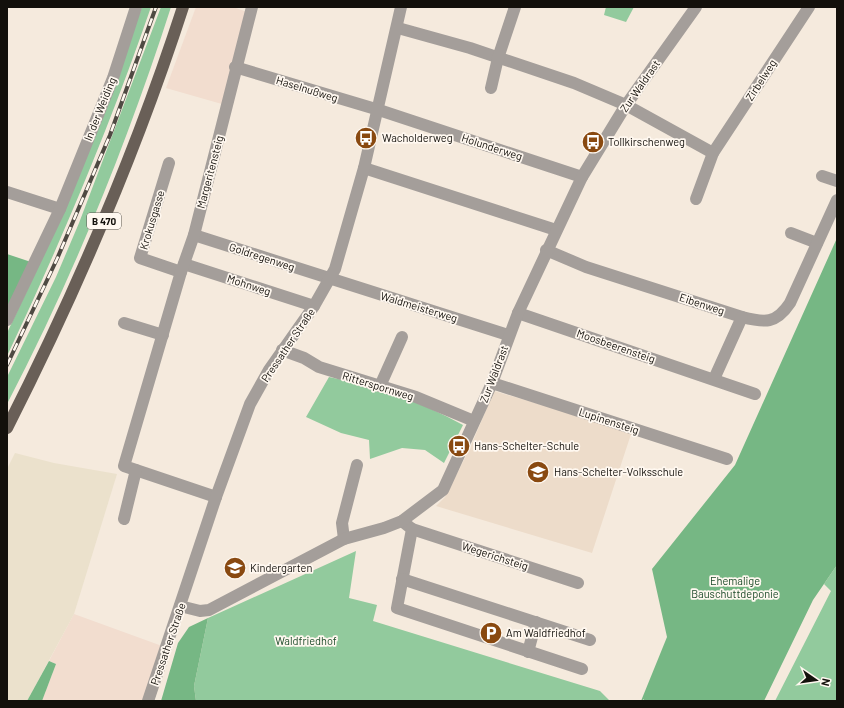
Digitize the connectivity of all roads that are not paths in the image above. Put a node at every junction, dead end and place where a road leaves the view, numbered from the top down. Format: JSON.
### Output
{"nodes":[{"id":1,"x":136,"y":7,"type":"edge"},
{"id":2,"x":183,"y":7,"type":"edge"},
{"id":3,"x":252,"y":7,"type":"edge"},
{"id":4,"x":401,"y":7,"type":"edge"},
{"id":5,"x":515,"y":7,"type":"edge"},
{"id":6,"x":696,"y":7,"type":"edge"},
{"id":7,"x":809,"y":7,"type":"edge"},
{"id":8,"x":398,"y":28,"type":"junction"},
{"id":9,"x":498,"y":58,"type":"junction"},
{"id":10,"x":235,"y":67,"type":"junction"},
{"id":11,"x":492,"y":88,"type":"dead end"},
{"id":12,"x":626,"y":105,"type":"junction"},
{"id":13,"x":379,"y":110,"type":"junction"},
{"id":14,"x":713,"y":153,"type":"junction"},
{"id":15,"x":169,"y":163,"type":"dead end"},
{"id":16,"x":364,"y":168,"type":"junction"},
{"id":17,"x":822,"y":176,"type":"dead end"},
{"id":18,"x":582,"y":177,"type":"junction"},
{"id":19,"x":837,"y":182,"type":"edge"},
{"id":20,"x":7,"y":192,"type":"edge"},
{"id":21,"x":696,"y":199,"type":"dead end"},
{"id":22,"x":837,"y":200,"type":"edge"},
{"id":23,"x":60,"y":209,"type":"junction"},
{"id":24,"x":556,"y":230,"type":"junction"},
{"id":25,"x":791,"y":233,"type":"dead end"},
{"id":26,"x":194,"y":235,"type":"junction"},
{"id":27,"x":817,"y":243,"type":"junction"},
{"id":28,"x":546,"y":250,"type":"junction"},
{"id":29,"x":183,"y":268,"type":"junction"},
{"id":30,"x":330,"y":279,"type":"junction"},
{"id":31,"x":314,"y":306,"type":"junction"},
{"id":32,"x":518,"y":313,"type":"junction"},
{"id":33,"x":742,"y":317,"type":"junction"},
{"id":34,"x":7,"y":320,"type":"edge"},
{"id":35,"x":124,"y":323,"type":"dead end"},
{"id":36,"x":163,"y":335,"type":"junction"},
{"id":37,"x":508,"y":335,"type":"junction"},
{"id":38,"x":402,"y":337,"type":"dead end"},
{"id":39,"x":282,"y":350,"type":"junction"},
{"id":40,"x":714,"y":379,"type":"junction"},
{"id":41,"x":492,"y":383,"type":"junction"},
{"id":42,"x":380,"y":386,"type":"junction"},
{"id":43,"x":755,"y":394,"type":"dead end"},
{"id":44,"x":474,"y":421,"type":"junction"},
{"id":45,"x":7,"y":428,"type":"edge"},
{"id":46,"x":727,"y":459,"type":"dead end"},
{"id":47,"x":357,"y":465,"type":"dead end"},
{"id":48,"x":136,"y":470,"type":"junction"},
{"id":49,"x":216,"y":497,"type":"junction"},
{"id":50,"x":124,"y":519,"type":"dead end"},
{"id":51,"x":402,"y":521,"type":"junction"},
{"id":52,"x":412,"y":529,"type":"junction"},
{"id":53,"x":344,"y":539,"type":"junction"},
{"id":54,"x":402,"y":579,"type":"junction"},
{"id":55,"x":578,"y":584,"type":"dead end"},
{"id":56,"x":180,"y":606,"type":"junction"},
{"id":57,"x":536,"y":622,"type":"junction"},
{"id":58,"x":590,"y":640,"type":"dead end"},
{"id":59,"x":528,"y":652,"type":"junction"},
{"id":60,"x":582,"y":669,"type":"dead end"},
{"id":61,"x":148,"y":701,"type":"edge"}],
"edges":[{"from":1,"to":23,"type":"street","name":"In der Weiding"},
{"from":2,"to":45,"type":"main road","number":"B 470"},
{"from":3,"to":10,"type":"street","name":"Margeritensteig"},
{"from":4,"to":8,"type":"street","name":"Pressather Straße"},
{"from":5,"to":9,"type":"street"},
{"from":6,"to":12,"type":"street","name":"Zur Waldrast"},
{"from":7,"to":14,"type":"street","name":"Zirbelweg"},
{"from":8,"to":9,"type":"street"},
{"from":8,"to":13,"type":"street","name":"Pressather Straße"},
{"from":9,"to":11,"type":"street"},
{"from":9,"to":12,"type":"street"},
{"from":10,"to":13,"type":"street","name":"Haselnußweg"},
{"from":10,"to":26,"type":"street","name":"Margeritensteig"},
{"from":12,"to":14,"type":"street"},
{"from":12,"to":18,"type":"street","name":"Zur Waldrast"},
{"from":13,"to":16,"type":"street","name":"Pressather Straße"},
{"from":13,"to":18,"type":"street","name":"Holunderweg"},
{"from":14,"to":21,"type":"street","name":"Zirbelweg"},
{"from":15,"to":29,"type":"street","name":"Krokusgasse"},
{"from":16,"to":24,"type":"street"},
{"from":16,"to":30,"type":"street","name":"Pressather Straße"},
{"from":17,"to":19,"type":"street"},
{"from":18,"to":24,"type":"street","name":"Zur Waldrast"},
{"from":20,"to":23,"type":"street"},
{"from":22,"to":27,"type":"street","name":"Eibenweg"},
{"from":23,"to":34,"type":"street","name":"In der Weiding"},
{"from":24,"to":28,"type":"street","name":"Zur Waldrast"},
{"from":25,"to":27,"type":"street"},
{"from":26,"to":29,"type":"street","name":"Margeritensteig"},
{"from":26,"to":30,"type":"street","name":"Goldregenweg"},
{"from":27,"to":33,"type":"street","name":"Eibenweg"},
{"from":28,"to":32,"type":"street","name":"Zur Waldrast"},
{"from":28,"to":33,"type":"street","name":"Eibenweg"},
{"from":29,"to":31,"type":"street","name":"Mohnweg"},
{"from":29,"to":36,"type":"street","name":"Margeritensteig"},
{"from":30,"to":31,"type":"street","name":"Pressather Straße"},
{"from":30,"to":37,"type":"street","name":"Waldmeisterweg"},
{"from":31,"to":39,"type":"street","name":"Pressather Straße"},
{"from":32,"to":37,"type":"street","name":"Zur Waldrast"},
{"from":32,"to":40,"type":"street","name":"Moosbeerensteig"},
{"from":33,"to":40,"type":"street"},
{"from":35,"to":36,"type":"street"},
{"from":36,"to":48,"type":"street","name":"Margeritensteig"},
{"from":37,"to":41,"type":"street","name":"Zur Waldrast"},
{"from":38,"to":42,"type":"street"},
{"from":39,"to":42,"type":"street","name":"Ritterspornweg"},
{"from":39,"to":49,"type":"street","name":"Pressather Straße"},
{"from":40,"to":43,"type":"street","name":"Moosbeerensteig"},
{"from":41,"to":44,"type":"street","name":"Zur Waldrast"},
{"from":41,"to":46,"type":"street","name":"Lupinensteig"},
{"from":42,"to":44,"type":"street","name":"Ritterspornweg"},
{"from":44,"to":51,"type":"street","name":"Zur Waldrast"},
{"from":47,"to":53,"type":"street"},
{"from":48,"to":49,"type":"street"},
{"from":48,"to":50,"type":"street"},
{"from":49,"to":56,"type":"street","name":"Pressather Straße"},
{"from":51,"to":52,"type":"street"},
{"from":51,"to":53,"type":"street","name":"Zur Waldrast"},
{"from":52,"to":54,"type":"street"},
{"from":52,"to":55,"type":"street","name":"Wegerichsteig"},
{"from":53,"to":56,"type":"street","name":"Zur Waldrast"},
{"from":54,"to":57,"type":"street"},
{"from":54,"to":59,"type":"street"},
{"from":56,"to":61,"type":"street","name":"Pressather Straße"},
{"from":57,"to":58,"type":"street"},
{"from":57,"to":59,"type":"street"},
{"from":59,"to":60,"type":"street"}]}
